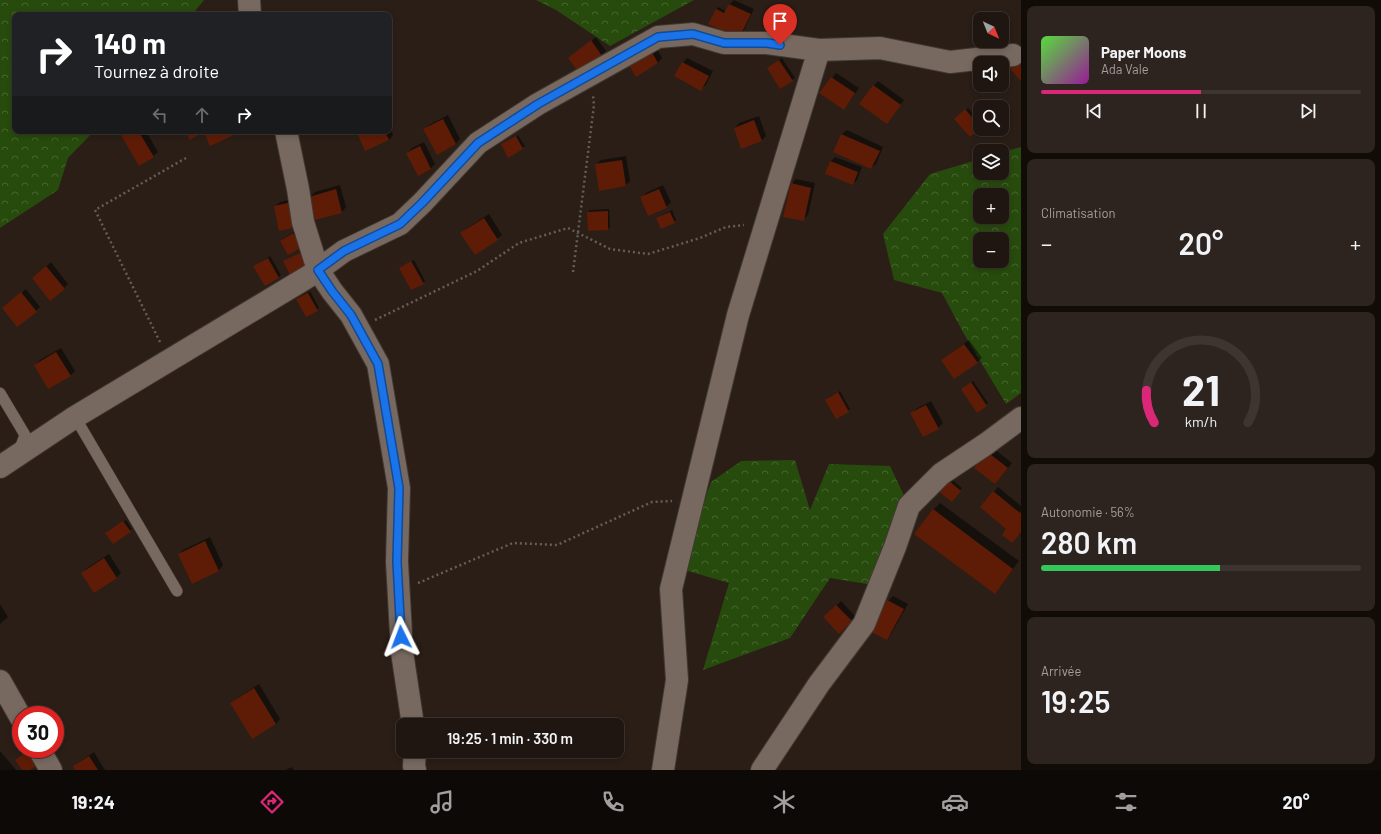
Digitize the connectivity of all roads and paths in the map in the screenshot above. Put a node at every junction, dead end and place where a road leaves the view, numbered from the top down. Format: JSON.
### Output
{"nodes":[{"id":1,"x":249,"y":0,"type":"edge"},
{"id":2,"x":250,"y":12,"type":"edge"},
{"id":3,"x":819,"y":50,"type":"junction"},
{"id":4,"x":1013,"y":55,"type":"dead end"},
{"id":5,"x":591,"y":75,"type":"junction"},
{"id":6,"x":287,"y":134,"type":"edge"},
{"id":7,"x":186,"y":158,"type":"dead end"},
{"id":8,"x":766,"y":222,"type":"junction"},
{"id":9,"x":579,"y":233,"type":"junction"},
{"id":10,"x":318,"y":270,"type":"junction"},
{"id":11,"x":573,"y":272,"type":"dead end"},
{"id":12,"x":358,"y":328,"type":"junction"},
{"id":13,"x":169,"y":361,"type":"junction"},
{"id":14,"x":0,"y":393,"type":"edge"},
{"id":15,"x":75,"y":417,"type":"junction"},
{"id":16,"x":1021,"y":418,"type":"edge"},
{"id":17,"x":9,"y":462,"type":"edge"},
{"id":18,"x":693,"y":500,"type":"junction"},
{"id":19,"x":177,"y":591,"type":"dead end"},
{"id":20,"x":399,"y":591,"type":"junction"},
{"id":21,"x":0,"y":681,"type":"edge"},
{"id":22,"x":14,"y":706,"type":"edge"},
{"id":23,"x":412,"y":718,"type":"edge"},
{"id":24,"x":44,"y":758,"type":"edge"},
{"id":25,"x":415,"y":758,"type":"edge"},
{"id":26,"x":51,"y":770,"type":"edge"},
{"id":27,"x":415,"y":770,"type":"edge"},
{"id":28,"x":663,"y":770,"type":"edge"},
{"id":29,"x":762,"y":770,"type":"edge"}],
"edges":[{"from":1,"to":2,"type":"street"},
{"from":3,"to":4,"type":"street"},
{"from":3,"to":5,"type":"street"},
{"from":3,"to":8,"type":"street"},
{"from":5,"to":9,"type":"path"},
{"from":5,"to":10,"type":"street"},
{"from":6,"to":10,"type":"street"},
{"from":7,"to":13,"type":"path"},
{"from":8,"to":9,"type":"path"},
{"from":8,"to":18,"type":"street"},
{"from":9,"to":11,"type":"path"},
{"from":9,"to":12,"type":"path"},
{"from":10,"to":12,"type":"street"},
{"from":10,"to":13,"type":"street"},
{"from":12,"to":20,"type":"street"},
{"from":13,"to":15,"type":"street"},
{"from":14,"to":17,"type":"lane"},
{"from":15,"to":17,"type":"street"},
{"from":15,"to":19,"type":"lane"},
{"from":16,"to":29,"type":"street"},
{"from":18,"to":20,"type":"path"},
{"from":18,"to":28,"type":"street"},
{"from":20,"to":23,"type":"street"},
{"from":21,"to":22,"type":"street"},
{"from":24,"to":26,"type":"street"},
{"from":25,"to":27,"type":"street"}]}
